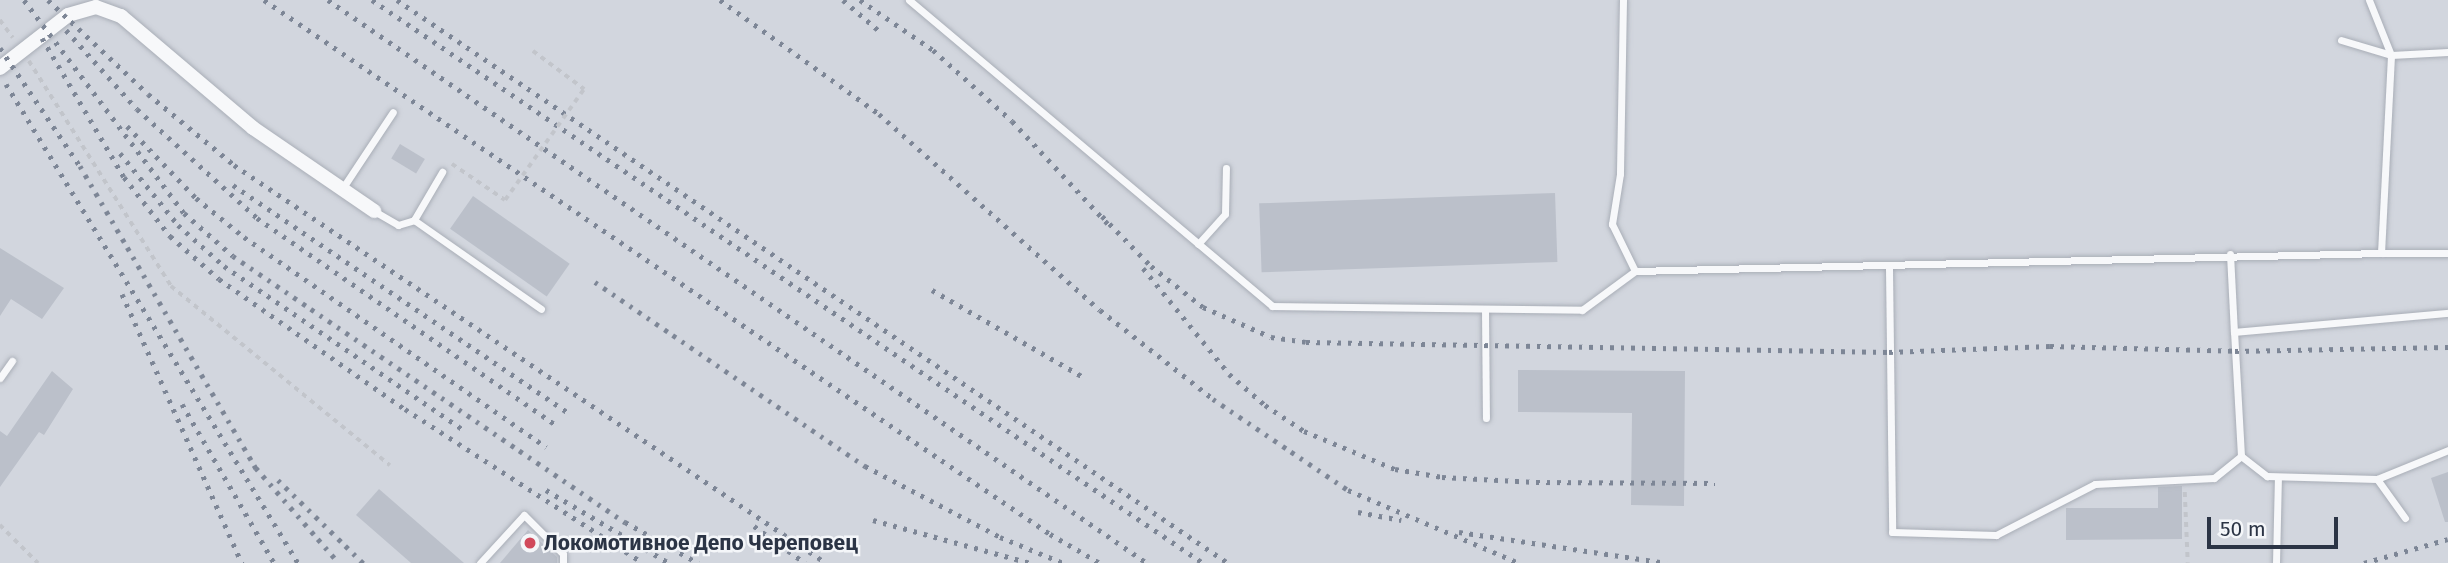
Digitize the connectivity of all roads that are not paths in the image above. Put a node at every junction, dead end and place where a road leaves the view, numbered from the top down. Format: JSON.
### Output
{"nodes":[{"id":1,"x":909,"y":0,"type":"edge"},
{"id":2,"x":1623,"y":0,"type":"edge"},
{"id":3,"x":2369,"y":0,"type":"edge"},
{"id":4,"x":112,"y":6,"type":"edge"},
{"id":5,"x":2341,"y":40,"type":"dead end"},
{"id":6,"x":2448,"y":52,"type":"edge"},
{"id":7,"x":2391,"y":55,"type":"junction"},
{"id":8,"x":0,"y":68,"type":"edge"},
{"id":9,"x":393,"y":112,"type":"dead end"},
{"id":10,"x":1226,"y":169,"type":"dead end"},
{"id":11,"x":442,"y":172,"type":"dead end"},
{"id":12,"x":342,"y":189,"type":"junction"},
{"id":13,"x":374,"y":211,"type":"joint"},
{"id":14,"x":414,"y":220,"type":"junction"},
{"id":15,"x":1198,"y":244,"type":"junction"},
{"id":16,"x":2381,"y":253,"type":"junction"},
{"id":17,"x":2448,"y":253,"type":"edge"},
{"id":18,"x":2231,"y":254,"type":"junction"},
{"id":19,"x":1889,"y":268,"type":"junction"},
{"id":20,"x":1635,"y":271,"type":"junction"},
{"id":21,"x":541,"y":309,"type":"dead end"},
{"id":22,"x":1485,"y":309,"type":"junction"},
{"id":23,"x":2448,"y":313,"type":"edge"},
{"id":24,"x":2234,"y":332,"type":"junction"},
{"id":25,"x":12,"y":361,"type":"dead end"},
{"id":26,"x":0,"y":378,"type":"edge"},
{"id":27,"x":1486,"y":418,"type":"dead end"},
{"id":28,"x":2448,"y":450,"type":"edge"},
{"id":29,"x":2241,"y":456,"type":"junction"},
{"id":30,"x":2278,"y":477,"type":"junction"},
{"id":31,"x":2376,"y":479,"type":"junction"},
{"id":32,"x":2405,"y":518,"type":"dead end"},
{"id":33,"x":481,"y":563,"type":"edge"},
{"id":34,"x":563,"y":563,"type":"edge"},
{"id":35,"x":2276,"y":563,"type":"edge"}],
"edges":[{"from":1,"to":15,"type":"lane"},
{"from":2,"to":20,"type":"lane"},
{"from":3,"to":7,"type":"lane"},
{"from":4,"to":8,"type":"street"},
{"from":4,"to":12,"type":"street"},
{"from":5,"to":7,"type":"lane"},
{"from":6,"to":7,"type":"lane"},
{"from":7,"to":16,"type":"lane"},
{"from":9,"to":12,"type":"lane"},
{"from":10,"to":15,"type":"lane"},
{"from":11,"to":14,"type":"lane"},
{"from":12,"to":13,"type":"street"},
{"from":13,"to":14,"type":"lane"},
{"from":14,"to":21,"type":"lane"},
{"from":15,"to":22,"type":"lane"},
{"from":16,"to":17,"type":"lane"},
{"from":16,"to":18,"type":"lane"},
{"from":18,"to":19,"type":"lane"},
{"from":18,"to":24,"type":"lane"},
{"from":19,"to":20,"type":"lane"},
{"from":19,"to":29,"type":"lane"},
{"from":20,"to":22,"type":"lane"},
{"from":22,"to":27,"type":"lane"},
{"from":23,"to":24,"type":"lane"},
{"from":24,"to":29,"type":"lane"},
{"from":25,"to":26,"type":"lane"},
{"from":28,"to":31,"type":"lane"},
{"from":29,"to":30,"type":"lane"},
{"from":30,"to":31,"type":"lane"},
{"from":30,"to":35,"type":"lane"},
{"from":31,"to":32,"type":"lane"},
{"from":33,"to":34,"type":"lane"}]}
